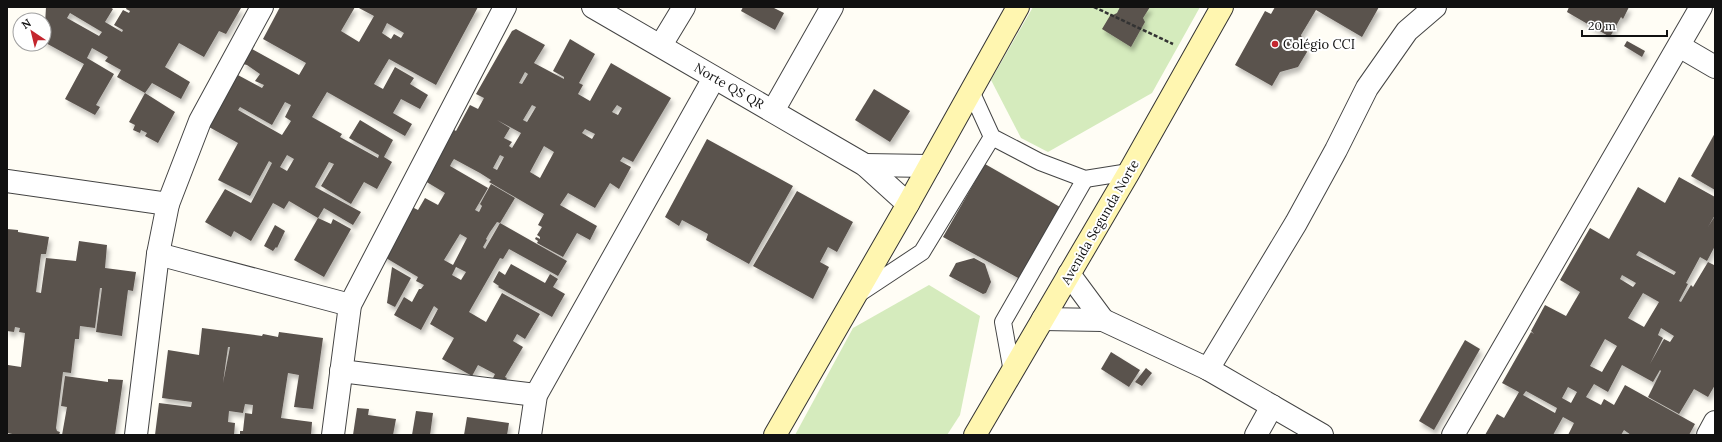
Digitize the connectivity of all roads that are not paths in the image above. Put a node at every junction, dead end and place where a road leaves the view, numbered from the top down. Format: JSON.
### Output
{"nodes":[{"id":1,"x":262,"y":7,"type":"edge"},
{"id":2,"x":505,"y":7,"type":"edge"},
{"id":3,"x":593,"y":7,"type":"edge"},
{"id":4,"x":684,"y":7,"type":"edge"},
{"id":5,"x":832,"y":7,"type":"edge"},
{"id":6,"x":1018,"y":7,"type":"edge"},
{"id":7,"x":1222,"y":7,"type":"edge"},
{"id":8,"x":1436,"y":7,"type":"edge"},
{"id":9,"x":1701,"y":7,"type":"edge"},
{"id":10,"x":661,"y":46,"type":"junction"},
{"id":11,"x":1679,"y":46,"type":"junction"},
{"id":12,"x":1715,"y":67,"type":"edge"},
{"id":13,"x":714,"y":78,"type":"junction"},
{"id":14,"x":971,"y":91,"type":"junction"},
{"id":15,"x":773,"y":111,"type":"junction"},
{"id":16,"x":992,"y":137,"type":"junction"},
{"id":17,"x":865,"y":164,"type":"junction"},
{"id":18,"x":929,"y":166,"type":"junction"},
{"id":19,"x":1129,"y":172,"type":"junction"},
{"id":20,"x":1085,"y":179,"type":"junction"},
{"id":21,"x":7,"y":181,"type":"edge"},
{"id":22,"x":168,"y":204,"type":"junction"},
{"id":23,"x":908,"y":204,"type":"junction"},
{"id":24,"x":158,"y":254,"type":"junction"},
{"id":25,"x":1070,"y":274,"type":"junction"},
{"id":26,"x":856,"y":296,"type":"junction"},
{"id":27,"x":350,"y":305,"type":"junction"},
{"id":28,"x":1044,"y":319,"type":"junction"},
{"id":29,"x":1103,"y":320,"type":"junction"},
{"id":30,"x":1208,"y":369,"type":"junction"},
{"id":31,"x":341,"y":371,"type":"junction"},
{"id":32,"x":1012,"y":372,"type":"junction"},
{"id":33,"x":536,"y":395,"type":"junction"},
{"id":34,"x":1272,"y":406,"type":"junction"},
{"id":35,"x":1715,"y":422,"type":"edge"},
{"id":36,"x":136,"y":435,"type":"edge"},
{"id":37,"x":333,"y":435,"type":"edge"},
{"id":38,"x":530,"y":435,"type":"edge"},
{"id":39,"x":774,"y":435,"type":"edge"},
{"id":40,"x":975,"y":435,"type":"edge"},
{"id":41,"x":1256,"y":435,"type":"edge"},
{"id":42,"x":1322,"y":435,"type":"edge"},
{"id":43,"x":1453,"y":435,"type":"edge"},
{"id":44,"x":1708,"y":435,"type":"edge"}],
"edges":[{"from":1,"to":22,"type":"street"},
{"from":2,"to":27,"type":"street"},
{"from":3,"to":10,"type":"street","name":"Norte QS QR"},
{"from":4,"to":10,"type":"street"},
{"from":5,"to":15,"type":"street"},
{"from":6,"to":14,"type":"main road"},
{"from":7,"to":19,"type":"main road","name":"Avenida Segunda Norte"},
{"from":8,"to":30,"type":"street"},
{"from":9,"to":11,"type":"street"},
{"from":10,"to":13,"type":"street","name":"Norte QS QR"},
{"from":11,"to":12,"type":"street"},
{"from":11,"to":43,"type":"street"},
{"from":13,"to":15,"type":"street","name":"Norte QS QR"},
{"from":13,"to":33,"type":"street"},
{"from":14,"to":16,"type":"lane"},
{"from":14,"to":18,"type":"main road"},
{"from":15,"to":17,"type":"street","name":"Norte QS QR"},
{"from":16,"to":20,"type":"lane"},
{"from":16,"to":26,"type":"lane"},
{"from":17,"to":18,"type":"street","name":"Norte QS QR"},
{"from":17,"to":23,"type":"street","name":"Norte QS QR"},
{"from":18,"to":23,"type":"main road"},
{"from":19,"to":20,"type":"lane"},
{"from":19,"to":25,"type":"main road","name":"Avenida Segunda Norte"},
{"from":20,"to":32,"type":"lane"},
{"from":21,"to":22,"type":"street"},
{"from":22,"to":24,"type":"street"},
{"from":23,"to":26,"type":"main road"},
{"from":24,"to":27,"type":"street"},
{"from":24,"to":36,"type":"street"},
{"from":25,"to":28,"type":"main road","name":"Avenida Segunda Norte"},
{"from":25,"to":29,"type":"street"},
{"from":26,"to":39,"type":"main road"},
{"from":27,"to":31,"type":"street"},
{"from":28,"to":29,"type":"street"},
{"from":28,"to":32,"type":"main road","name":"Avenida Segunda Norte"},
{"from":29,"to":30,"type":"street"},
{"from":30,"to":34,"type":"street"},
{"from":31,"to":33,"type":"street"},
{"from":31,"to":37,"type":"street"},
{"from":32,"to":40,"type":"main road","name":"Avenida Segunda Norte"},
{"from":33,"to":38,"type":"street"},
{"from":34,"to":41,"type":"street"},
{"from":34,"to":42,"type":"street"},
{"from":35,"to":44,"type":"street"}]}
